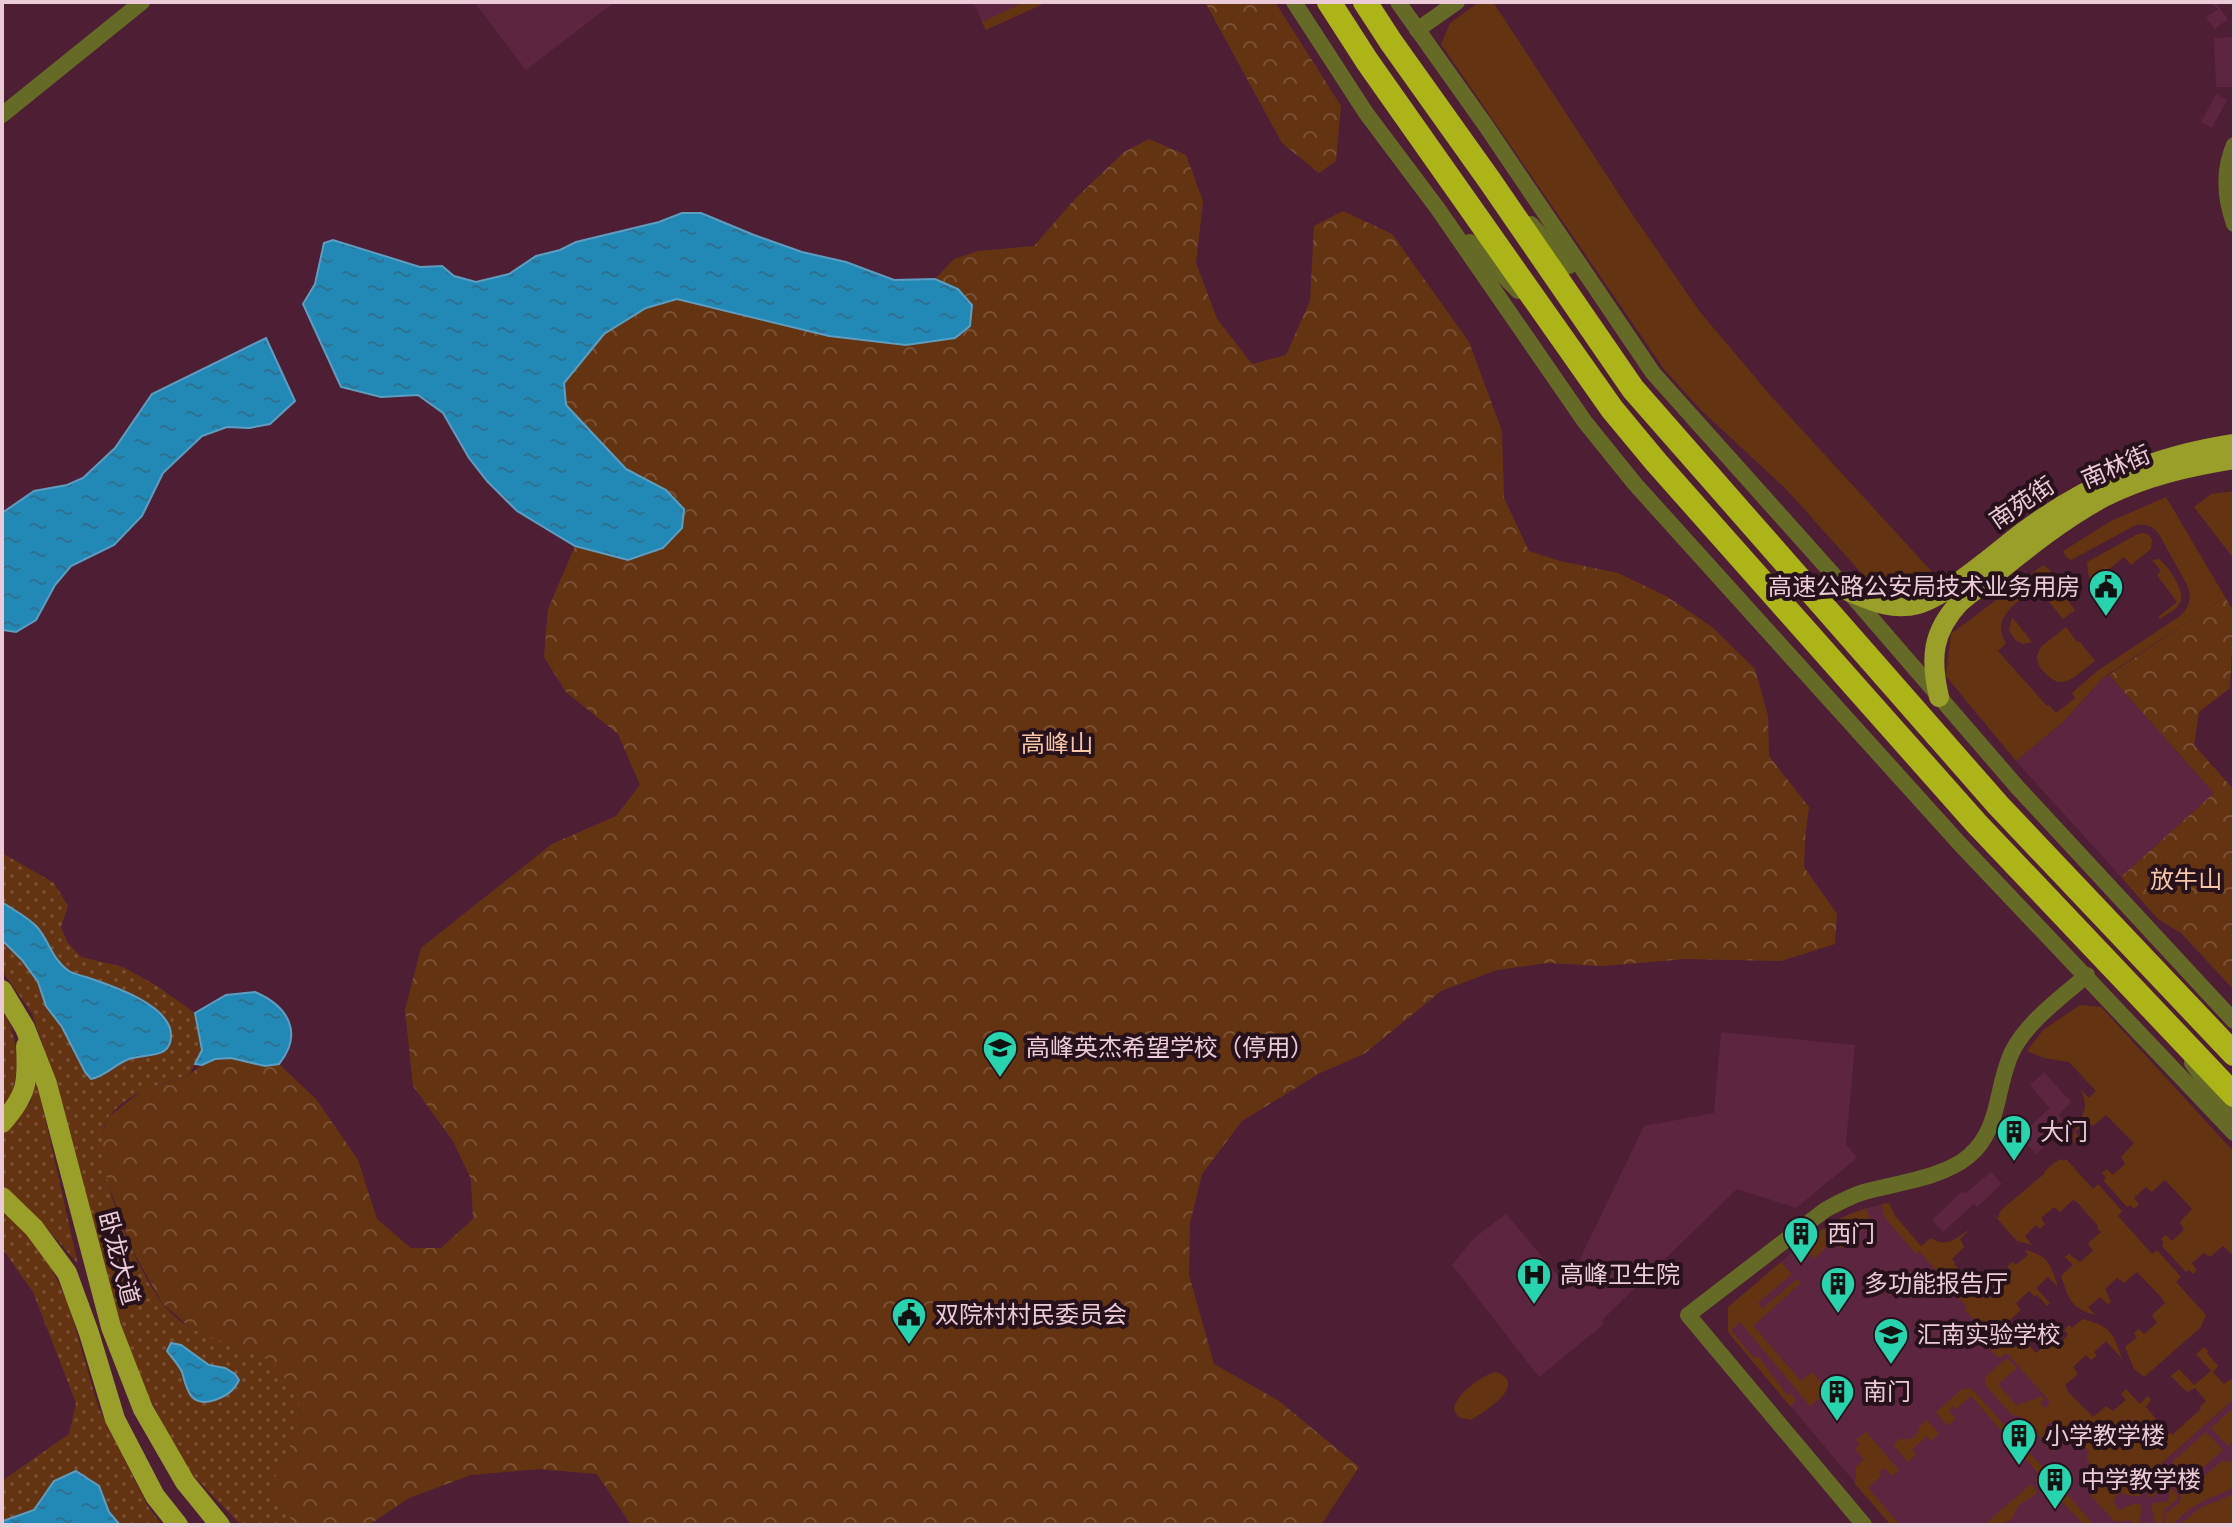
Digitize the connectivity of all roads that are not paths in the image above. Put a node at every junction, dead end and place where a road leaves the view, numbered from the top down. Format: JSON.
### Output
{"nodes":[{"id":1,"x":142,"y":2,"type":"edge"},
{"id":2,"x":1294,"y":2,"type":"edge"},
{"id":3,"x":1329,"y":2,"type":"edge"},
{"id":4,"x":1365,"y":2,"type":"edge"},
{"id":5,"x":1398,"y":2,"type":"edge"},
{"id":6,"x":1457,"y":2,"type":"edge"},
{"id":7,"x":1417,"y":30,"type":"junction"},
{"id":8,"x":2,"y":115,"type":"edge"},
{"id":9,"x":2234,"y":145,"type":"edge"},
{"id":10,"x":1490,"y":181,"type":"junction"},
{"id":11,"x":1438,"y":209,"type":"junction"},
{"id":12,"x":2234,"y":224,"type":"edge"},
{"id":13,"x":1603,"y":302,"type":"junction"},
{"id":14,"x":1563,"y":337,"type":"junction"},
{"id":15,"x":2234,"y":444,"type":"edge"},
{"id":16,"x":2234,"y":459,"type":"edge"},
{"id":17,"x":1848,"y":591,"type":"junction"},
{"id":18,"x":1939,"y":697,"type":"junction"},
{"id":19,"x":2186,"y":970,"type":"junction"},
{"id":20,"x":2087,"y":975,"type":"junction"},
{"id":21,"x":2,"y":990,"type":"edge"},
{"id":22,"x":2154,"y":1010,"type":"junction"},
{"id":23,"x":2234,"y":1021,"type":"edge"},
{"id":24,"x":25,"y":1028,"type":"junction"},
{"id":25,"x":2234,"y":1036,"type":"edge"},
{"id":26,"x":2234,"y":1054,"type":"edge"},
{"id":27,"x":2234,"y":1095,"type":"edge"},
{"id":28,"x":2,"y":1123,"type":"edge"},
{"id":29,"x":2234,"y":1123,"type":"edge"},
{"id":30,"x":2234,"y":1133,"type":"edge"},
{"id":31,"x":2,"y":1197,"type":"edge"},
{"id":32,"x":178,"y":1525,"type":"edge"},
{"id":33,"x":220,"y":1525,"type":"edge"},
{"id":34,"x":1864,"y":1525,"type":"edge"}],
"edges":[{"from":1,"to":8,"type":"street"},
{"from":2,"to":11,"type":"street"},
{"from":3,"to":14,"type":"highway"},
{"from":4,"to":10,"type":"highway"},
{"from":5,"to":7,"type":"street"},
{"from":6,"to":7,"type":"street"},
{"from":7,"to":13,"type":"street"},
{"from":9,"to":12,"type":"street"},
{"from":10,"to":13,"type":"street"},
{"from":10,"to":26,"type":"highway"},
{"from":11,"to":14,"type":"street"},
{"from":11,"to":20,"type":"street"},
{"from":13,"to":17,"type":"street"},
{"from":14,"to":22,"type":"highway"},
{"from":15,"to":17,"type":"main road","name":"南苑街"},
{"from":16,"to":18,"type":"main road","name":"南林街"},
{"from":17,"to":18,"type":"street"},
{"from":18,"to":19,"type":"street"},
{"from":19,"to":23,"type":"street"},
{"from":19,"to":25,"type":"street"},
{"from":20,"to":30,"type":"street"},
{"from":20,"to":34,"type":"street"},
{"from":21,"to":24,"type":"main road","name":"卧龙大道"},
{"from":22,"to":27,"type":"highway"},
{"from":22,"to":29,"type":"street"},
{"from":24,"to":28,"type":"main road"},
{"from":24,"to":33,"type":"main road","name":"卧龙大道"},
{"from":31,"to":32,"type":"main road","name":"卧龙大道"}]}
